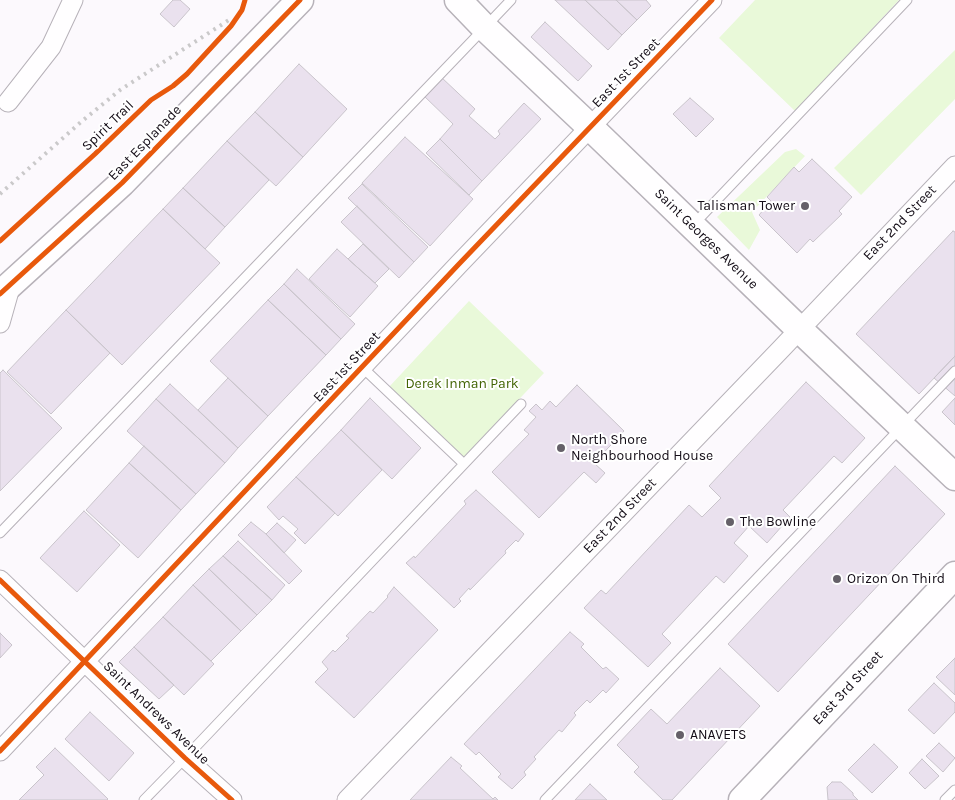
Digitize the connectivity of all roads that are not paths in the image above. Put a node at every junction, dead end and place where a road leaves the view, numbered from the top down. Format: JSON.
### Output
{"nodes":[{"id":1,"x":73,"y":0,"type":"edge"},
{"id":2,"x":300,"y":0,"type":"edge"},
{"id":3,"x":458,"y":0,"type":"edge"},
{"id":4,"x":511,"y":0,"type":"edge"},
{"id":5,"x":712,"y":0,"type":"edge"},
{"id":6,"x":906,"y":0,"type":"edge"},
{"id":7,"x":485,"y":28,"type":"junction"},
{"id":8,"x":4,"y":106,"type":"edge"},
{"id":9,"x":590,"y":127,"type":"junction"},
{"id":10,"x":955,"y":166,"type":"edge"},
{"id":11,"x":692,"y":226,"type":"junction"},
{"id":12,"x":6,"y":289,"type":"edge"},
{"id":13,"x":0,"y":322,"type":"edge"},
{"id":14,"x":799,"y":329,"type":"junction"},
{"id":15,"x":362,"y":367,"type":"junction"},
{"id":16,"x":955,"y":371,"type":"edge"},
{"id":17,"x":521,"y":404,"type":"dead end"},
{"id":18,"x":902,"y":427,"type":"junction"},
{"id":19,"x":464,"y":464,"type":"junction"},
{"id":20,"x":955,"y":477,"type":"edge"},
{"id":21,"x":0,"y":533,"type":"edge"},
{"id":22,"x":955,"y":575,"type":"edge"},
{"id":23,"x":0,"y":580,"type":"edge"},
{"id":24,"x":85,"y":661,"type":"junction"},
{"id":25,"x":0,"y":751,"type":"edge"},
{"id":26,"x":185,"y":758,"type":"junction"},
{"id":27,"x":955,"y":790,"type":"edge"},
{"id":28,"x":144,"y":800,"type":"edge"},
{"id":29,"x":232,"y":800,"type":"edge"},
{"id":30,"x":347,"y":800,"type":"edge"},
{"id":31,"x":545,"y":800,"type":"edge"},
{"id":32,"x":742,"y":800,"type":"edge"},
{"id":33,"x":945,"y":800,"type":"edge"}],
"edges":[{"from":1,"to":8,"type":"street"},
{"from":2,"to":12,"type":"street","name":"East Esplanade"},
{"from":3,"to":7,"type":"street","name":"Saint Georges Avenue"},
{"from":4,"to":7,"type":"lane"},
{"from":5,"to":9,"type":"street","name":"East 1st Street"},
{"from":6,"to":11,"type":"lane"},
{"from":7,"to":9,"type":"street","name":"Saint Georges Avenue"},
{"from":7,"to":21,"type":"lane"},
{"from":9,"to":11,"type":"street","name":"Saint Georges Avenue"},
{"from":9,"to":15,"type":"street","name":"East 1st Street"},
{"from":10,"to":14,"type":"street","name":"East 2nd Street"},
{"from":11,"to":14,"type":"street","name":"Saint Georges Avenue"},
{"from":12,"to":13,"type":"street","name":"East Esplanade"},
{"from":14,"to":18,"type":"street","name":"Saint Georges Avenue"},
{"from":14,"to":30,"type":"street","name":"East 2nd Street"},
{"from":15,"to":19,"type":"lane"},
{"from":15,"to":24,"type":"street","name":"East 1st Street"},
{"from":16,"to":18,"type":"lane"},
{"from":17,"to":19,"type":"lane"},
{"from":18,"to":20,"type":"street","name":"Saint Georges Avenue"},
{"from":18,"to":31,"type":"lane"},
{"from":19,"to":26,"type":"lane"},
{"from":22,"to":32,"type":"street","name":"East 3rd Street"},
{"from":23,"to":24,"type":"street","name":"Saint Andrews Avenue"},
{"from":24,"to":25,"type":"street","name":"East 1st Street"},
{"from":24,"to":26,"type":"street","name":"Saint Andrews Avenue"},
{"from":26,"to":28,"type":"lane"},
{"from":26,"to":29,"type":"street","name":"Saint Andrews Avenue"},
{"from":27,"to":33,"type":"lane"}]}
